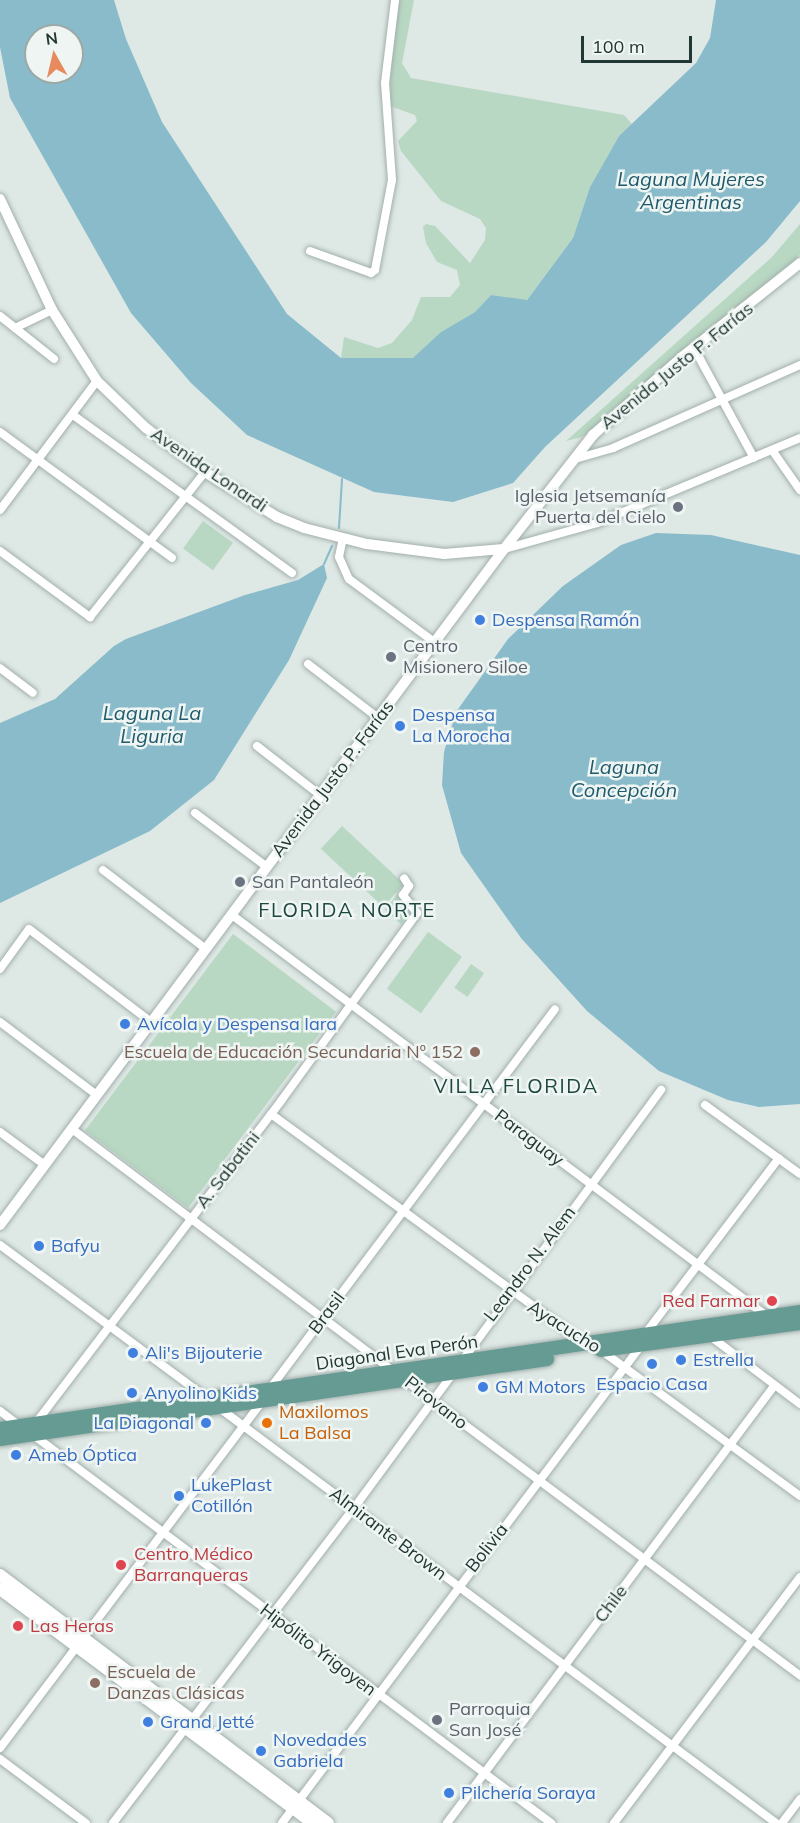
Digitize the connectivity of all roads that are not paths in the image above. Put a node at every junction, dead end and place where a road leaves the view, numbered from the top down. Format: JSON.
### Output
{"nodes":[{"id":1,"x":394,"y":0,"type":"edge"},
{"id":2,"x":0,"y":199,"type":"edge"},
{"id":3,"x":310,"y":251,"type":"dead end"},
{"id":4,"x":799,"y":268,"type":"edge"},
{"id":5,"x":52,"y":310,"type":"junction"},
{"id":6,"x":0,"y":316,"type":"edge"},
{"id":7,"x":15,"y":328,"type":"junction"},
{"id":8,"x":694,"y":348,"type":"junction"},
{"id":9,"x":54,"y":359,"type":"dead end"},
{"id":10,"x":800,"y":365,"type":"edge"},
{"id":11,"x":98,"y":381,"type":"junction"},
{"id":12,"x":722,"y":400,"type":"junction"},
{"id":13,"x":73,"y":415,"type":"junction"},
{"id":14,"x":0,"y":432,"type":"edge"},
{"id":15,"x":800,"y":438,"type":"edge"},
{"id":16,"x":772,"y":450,"type":"junction"},
{"id":17,"x":754,"y":458,"type":"junction"},
{"id":18,"x":575,"y":459,"type":"junction"},
{"id":19,"x":38,"y":460,"type":"junction"},
{"id":20,"x":205,"y":472,"type":"junction"},
{"id":21,"x":800,"y":490,"type":"edge"},
{"id":22,"x":184,"y":498,"type":"junction"},
{"id":23,"x":0,"y":510,"type":"edge"},
{"id":24,"x":343,"y":538,"type":"junction"},
{"id":25,"x":148,"y":542,"type":"junction"},
{"id":26,"x":504,"y":549,"type":"junction"},
{"id":27,"x":0,"y":551,"type":"edge"},
{"id":28,"x":172,"y":558,"type":"dead end"},
{"id":29,"x":292,"y":573,"type":"dead end"},
{"id":30,"x":435,"y":642,"type":"junction"},
{"id":31,"x":308,"y":664,"type":"dead end"},
{"id":32,"x":0,"y":669,"type":"edge"},
{"id":33,"x":33,"y":693,"type":"dead end"},
{"id":34,"x":378,"y":718,"type":"junction"},
{"id":35,"x":257,"y":746,"type":"dead end"},
{"id":36,"x":320,"y":795,"type":"junction"},
{"id":37,"x":195,"y":813,"type":"dead end"},
{"id":38,"x":267,"y":867,"type":"junction"},
{"id":39,"x":102,"y":870,"type":"dead end"},
{"id":40,"x":404,"y":878,"type":"dead end"},
{"id":41,"x":232,"y":915,"type":"junction"},
{"id":42,"x":206,"y":949,"type":"junction"},
{"id":43,"x":0,"y":969,"type":"edge"},
{"id":44,"x":351,"y":1004,"type":"junction"},
{"id":45,"x":555,"y":1009,"type":"dead end"},
{"id":46,"x":0,"y":1022,"type":"edge"},
{"id":47,"x":151,"y":1022,"type":"junction"},
{"id":48,"x":661,"y":1089,"type":"dead end"},
{"id":49,"x":97,"y":1095,"type":"junction"},
{"id":50,"x":484,"y":1104,"type":"junction"},
{"id":51,"x":705,"y":1105,"type":"dead end"},
{"id":52,"x":271,"y":1114,"type":"junction"},
{"id":53,"x":72,"y":1129,"type":"junction"},
{"id":54,"x":0,"y":1132,"type":"edge"},
{"id":55,"x":778,"y":1158,"type":"junction"},
{"id":56,"x":45,"y":1165,"type":"junction"},
{"id":57,"x":800,"y":1174,"type":"edge"},
{"id":58,"x":590,"y":1184,"type":"junction"},
{"id":59,"x":404,"y":1211,"type":"junction"},
{"id":60,"x":190,"y":1218,"type":"junction"},
{"id":61,"x":0,"y":1225,"type":"edge"},
{"id":62,"x":0,"y":1245,"type":"edge"},
{"id":63,"x":698,"y":1264,"type":"junction"},
{"id":64,"x":510,"y":1292,"type":"junction"},
{"id":65,"x":800,"y":1312,"type":"edge"},
{"id":66,"x":768,"y":1317,"type":"junction"},
{"id":67,"x":323,"y":1319,"type":"junction"},
{"id":68,"x":800,"y":1323,"type":"edge"},
{"id":69,"x":108,"y":1325,"type":"junction"},
{"id":70,"x":711,"y":1336,"type":"junction"},
{"id":71,"x":642,"y":1341,"type":"junction"},
{"id":72,"x":585,"y":1344,"type":"junction"},
{"id":73,"x":601,"y":1350,"type":"junction"},
{"id":74,"x":626,"y":1366,"type":"junction"},
{"id":75,"x":455,"y":1368,"type":"junction"},
{"id":76,"x":395,"y":1372,"type":"junction"},
{"id":77,"x":406,"y":1381,"type":"junction"},
{"id":78,"x":774,"y":1386,"type":"junction"},
{"id":79,"x":265,"y":1396,"type":"junction"},
{"id":80,"x":432,"y":1401,"type":"junction"},
{"id":81,"x":213,"y":1403,"type":"junction"},
{"id":82,"x":800,"y":1404,"type":"edge"},
{"id":83,"x":0,"y":1411,"type":"edge"},
{"id":84,"x":20,"y":1426,"type":"junction"},
{"id":85,"x":243,"y":1426,"type":"junction"},
{"id":86,"x":0,"y":1429,"type":"edge"},
{"id":87,"x":35,"y":1430,"type":"junction"},
{"id":88,"x":0,"y":1439,"type":"edge"},
{"id":89,"x":732,"y":1444,"type":"junction"},
{"id":90,"x":539,"y":1481,"type":"junction"},
{"id":91,"x":800,"y":1496,"type":"edge"},
{"id":92,"x":354,"y":1508,"type":"junction"},
{"id":93,"x":162,"y":1533,"type":"junction"},
{"id":94,"x":644,"y":1560,"type":"junction"},
{"id":95,"x":0,"y":1575,"type":"edge"},
{"id":96,"x":800,"y":1577,"type":"edge"},
{"id":97,"x":458,"y":1586,"type":"junction"},
{"id":98,"x":0,"y":1589,"type":"edge"},
{"id":99,"x":271,"y":1614,"type":"junction"},
{"id":100,"x":752,"y":1640,"type":"junction"},
{"id":101,"x":80,"y":1643,"type":"junction"},
{"id":102,"x":564,"y":1665,"type":"junction"},
{"id":103,"x":800,"y":1676,"type":"edge"},
{"id":104,"x":377,"y":1694,"type":"junction"},
{"id":105,"x":187,"y":1723,"type":"junction"},
{"id":106,"x":673,"y":1746,"type":"junction"},
{"id":107,"x":0,"y":1748,"type":"edge"},
{"id":108,"x":0,"y":1759,"type":"edge"},
{"id":109,"x":483,"y":1773,"type":"junction"},
{"id":110,"x":800,"y":1799,"type":"edge"},
{"id":111,"x":296,"y":1804,"type":"junction"},
{"id":112,"x":86,"y":1823,"type":"edge"},
{"id":113,"x":113,"y":1823,"type":"edge"},
{"id":114,"x":282,"y":1823,"type":"edge"},
{"id":115,"x":313,"y":1823,"type":"edge"},
{"id":116,"x":328,"y":1823,"type":"edge"},
{"id":117,"x":447,"y":1823,"type":"edge"},
{"id":118,"x":551,"y":1823,"type":"edge"},
{"id":119,"x":614,"y":1823,"type":"edge"},
{"id":120,"x":776,"y":1823,"type":"edge"},
{"id":121,"x":782,"y":1823,"type":"edge"}],
"edges":[{"from":1,"to":3,"type":"street"},
{"from":2,"to":5,"type":"street","name":"Avenida Lonardi"},
{"from":4,"to":8,"type":"street","name":"Avenida Justo P. Farías"},
{"from":5,"to":7,"type":"street"},
{"from":5,"to":11,"type":"street","name":"Avenida Lonardi"},
{"from":6,"to":7,"type":"street"},
{"from":7,"to":9,"type":"street"},
{"from":8,"to":12,"type":"street"},
{"from":8,"to":18,"type":"street","name":"Avenida Justo P. Farías"},
{"from":10,"to":12,"type":"street"},
{"from":11,"to":13,"type":"street"},
{"from":11,"to":20,"type":"street","name":"Avenida Lonardi"},
{"from":12,"to":17,"type":"street"},
{"from":12,"to":18,"type":"street"},
{"from":13,"to":19,"type":"street"},
{"from":13,"to":22,"type":"street"},
{"from":14,"to":19,"type":"street"},
{"from":15,"to":16,"type":"street"},
{"from":16,"to":17,"type":"street"},
{"from":16,"to":21,"type":"street"},
{"from":17,"to":26,"type":"street"},
{"from":18,"to":26,"type":"street","name":"Avenida Justo P. Farías"},
{"from":19,"to":23,"type":"street"},
{"from":19,"to":25,"type":"street"},
{"from":20,"to":22,"type":"street"},
{"from":20,"to":24,"type":"street","name":"Avenida Lonardi"},
{"from":22,"to":25,"type":"street"},
{"from":22,"to":29,"type":"street"},
{"from":24,"to":26,"type":"street","name":"Avenida Lonardi"},
{"from":24,"to":30,"type":"street"},
{"from":25,"to":27,"type":"street"},
{"from":25,"to":28,"type":"street"},
{"from":26,"to":30,"type":"street","name":"Avenida Justo P. Farías"},
{"from":30,"to":34,"type":"street","name":"Avenida Justo P. Farías"},
{"from":31,"to":34,"type":"street"},
{"from":32,"to":33,"type":"street"},
{"from":34,"to":36,"type":"street","name":"Avenida Justo P. Farías"},
{"from":35,"to":36,"type":"street"},
{"from":36,"to":38,"type":"street","name":"Avenida Justo P. Farías"},
{"from":37,"to":38,"type":"street"},
{"from":38,"to":41,"type":"street","name":"Avenida Justo P. Farías"},
{"from":39,"to":42,"type":"street"},
{"from":40,"to":44,"type":"street","name":"A. Sabatini"},
{"from":41,"to":42,"type":"street","name":"Avenida Justo P. Farías"},
{"from":41,"to":44,"type":"street","name":"Paraguay"},
{"from":42,"to":47,"type":"street","name":"Avenida Justo P. Farías"},
{"from":43,"to":47,"type":"street"},
{"from":44,"to":50,"type":"street","name":"Paraguay"},
{"from":44,"to":52,"type":"street","name":"A. Sabatini"},
{"from":45,"to":50,"type":"street","name":"Brasil"},
{"from":46,"to":49,"type":"street"},
{"from":47,"to":49,"type":"street","name":"Avenida Justo P. Farías"},
{"from":48,"to":58,"type":"street","name":"Leandro N. Alem"},
{"from":49,"to":53,"type":"street","name":"Avenida Justo P. Farías"},
{"from":50,"to":58,"type":"street","name":"Paraguay"},
{"from":50,"to":59,"type":"street","name":"Brasil"},
{"from":51,"to":55,"type":"street"},
{"from":52,"to":59,"type":"street","name":"Ayacucho"},
{"from":52,"to":60,"type":"street","name":"A. Sabatini"},
{"from":53,"to":56,"type":"street","name":"Avenida Justo P. Farías"},
{"from":53,"to":60,"type":"street","name":"Pirovano"},
{"from":54,"to":56,"type":"street"},
{"from":55,"to":57,"type":"street"},
{"from":55,"to":63,"type":"street","name":"Bolivia"},
{"from":56,"to":61,"type":"street","name":"Avenida Justo P. Farías"},
{"from":58,"to":63,"type":"street","name":"Paraguay"},
{"from":58,"to":64,"type":"street","name":"Leandro N. Alem"},
{"from":59,"to":64,"type":"street","name":"Ayacucho"},
{"from":59,"to":67,"type":"street","name":"Brasil"},
{"from":60,"to":67,"type":"street","name":"Pirovano"},
{"from":60,"to":69,"type":"street","name":"A. Sabatini"},
{"from":62,"to":69,"type":"street","name":"Almirante Brown"},
{"from":63,"to":66,"type":"street","name":"Paraguay"},
{"from":63,"to":71,"type":"street","name":"Bolivia"},
{"from":64,"to":72,"type":"street","name":"Ayacucho"},
{"from":64,"to":75,"type":"street","name":"Leandro N. Alem"},
{"from":65,"to":66,"type":"main road","name":"Diagonal Eva Perón"},
{"from":66,"to":71,"type":"main road","name":"Diagonal Eva Perón"},
{"from":67,"to":76,"type":"street","name":"Pirovano"},
{"from":67,"to":79,"type":"street","name":"Brasil"},
{"from":68,"to":70,"type":"main road","name":"Diagonal Eva Perón"},
{"from":69,"to":81,"type":"street","name":"Almirante Brown"},
{"from":69,"to":87,"type":"street","name":"A. Sabatini"},
{"from":70,"to":71,"type":"main road","name":"Diagonal Eva Perón"},
{"from":70,"to":78,"type":"street"},
{"from":71,"to":72,"type":"main road","name":"Diagonal Eva Perón"},
{"from":71,"to":73,"type":"main road","name":"Diagonal Eva Perón"},
{"from":71,"to":74,"type":"street","name":"Bolivia"},
{"from":72,"to":73,"type":"street","name":"Ayacucho"},
{"from":72,"to":75,"type":"main road","name":"Diagonal Eva Perón"},
{"from":73,"to":74,"type":"street","name":"Ayacucho"},
{"from":73,"to":75,"type":"main road","name":"Diagonal Eva Perón"},
{"from":74,"to":89,"type":"street","name":"Ayacucho"},
{"from":74,"to":90,"type":"street","name":"Bolivia"},
{"from":75,"to":76,"type":"main road","name":"Diagonal Eva Perón"},
{"from":75,"to":77,"type":"main road","name":"Diagonal Eva Perón"},
{"from":75,"to":80,"type":"street","name":"Leandro N. Alem"},
{"from":76,"to":77,"type":"street","name":"Pirovano"},
{"from":76,"to":79,"type":"main road","name":"Diagonal Eva Perón"},
{"from":77,"to":79,"type":"main road","name":"Diagonal Eva Perón"},
{"from":77,"to":80,"type":"street","name":"Pirovano"},
{"from":78,"to":82,"type":"street"},
{"from":78,"to":89,"type":"street","name":"Chile"},
{"from":79,"to":81,"type":"main road","name":"Diagonal Eva Perón"},
{"from":79,"to":85,"type":"street","name":"Brasil"},
{"from":80,"to":90,"type":"street","name":"Pirovano"},
{"from":80,"to":92,"type":"street","name":"Leandro N. Alem"},
{"from":81,"to":85,"type":"street","name":"Almirante Brown"},
{"from":81,"to":87,"type":"main road","name":"Diagonal Eva Perón"},
{"from":83,"to":84,"type":"street"},
{"from":84,"to":86,"type":"main road","name":"Diagonal Eva Perón"},
{"from":84,"to":87,"type":"main road","name":"Diagonal Eva Perón"},
{"from":85,"to":92,"type":"street","name":"Almirante Brown"},
{"from":85,"to":93,"type":"street","name":"Brasil"},
{"from":87,"to":88,"type":"main road","name":"Diagonal Eva Perón"},
{"from":87,"to":93,"type":"street","name":"Hipólito Yrigoyen"},
{"from":89,"to":91,"type":"street","name":"Ayacucho"},
{"from":89,"to":94,"type":"street","name":"Chile"},
{"from":90,"to":94,"type":"street","name":"Pirovano"},
{"from":90,"to":97,"type":"street","name":"Bolivia"},
{"from":92,"to":97,"type":"street","name":"Almirante Brown"},
{"from":92,"to":99,"type":"street","name":"Leandro N. Alem"},
{"from":93,"to":99,"type":"street","name":"Hipólito Yrigoyen"},
{"from":93,"to":101,"type":"street","name":"Brasil"},
{"from":94,"to":100,"type":"street","name":"Pirovano"},
{"from":94,"to":102,"type":"street","name":"Chile"},
{"from":95,"to":101,"type":"main road"},
{"from":96,"to":100,"type":"street"},
{"from":97,"to":102,"type":"street","name":"Almirante Brown"},
{"from":97,"to":104,"type":"street","name":"Bolivia"},
{"from":98,"to":101,"type":"main road"},
{"from":99,"to":104,"type":"street","name":"Hipólito Yrigoyen"},
{"from":99,"to":105,"type":"street","name":"Leandro N. Alem"},
{"from":100,"to":103,"type":"street","name":"Pirovano"},
{"from":100,"to":106,"type":"street"},
{"from":101,"to":105,"type":"main road"},
{"from":101,"to":107,"type":"street","name":"Brasil"},
{"from":102,"to":106,"type":"street","name":"Almirante Brown"},
{"from":102,"to":109,"type":"street","name":"Chile"},
{"from":104,"to":109,"type":"street","name":"Hipólito Yrigoyen"},
{"from":104,"to":111,"type":"street","name":"Bolivia"},
{"from":105,"to":111,"type":"main road"},
{"from":105,"to":113,"type":"street","name":"Leandro N. Alem"},
{"from":106,"to":119,"type":"street"},
{"from":106,"to":120,"type":"street","name":"Almirante Brown"},
{"from":108,"to":112,"type":"street"},
{"from":109,"to":117,"type":"street","name":"Chile"},
{"from":109,"to":118,"type":"street","name":"Hipólito Yrigoyen"},
{"from":110,"to":121,"type":"street"},
{"from":111,"to":114,"type":"street","name":"Bolivia"},
{"from":111,"to":115,"type":"main road"},
{"from":111,"to":116,"type":"main road"}]}
